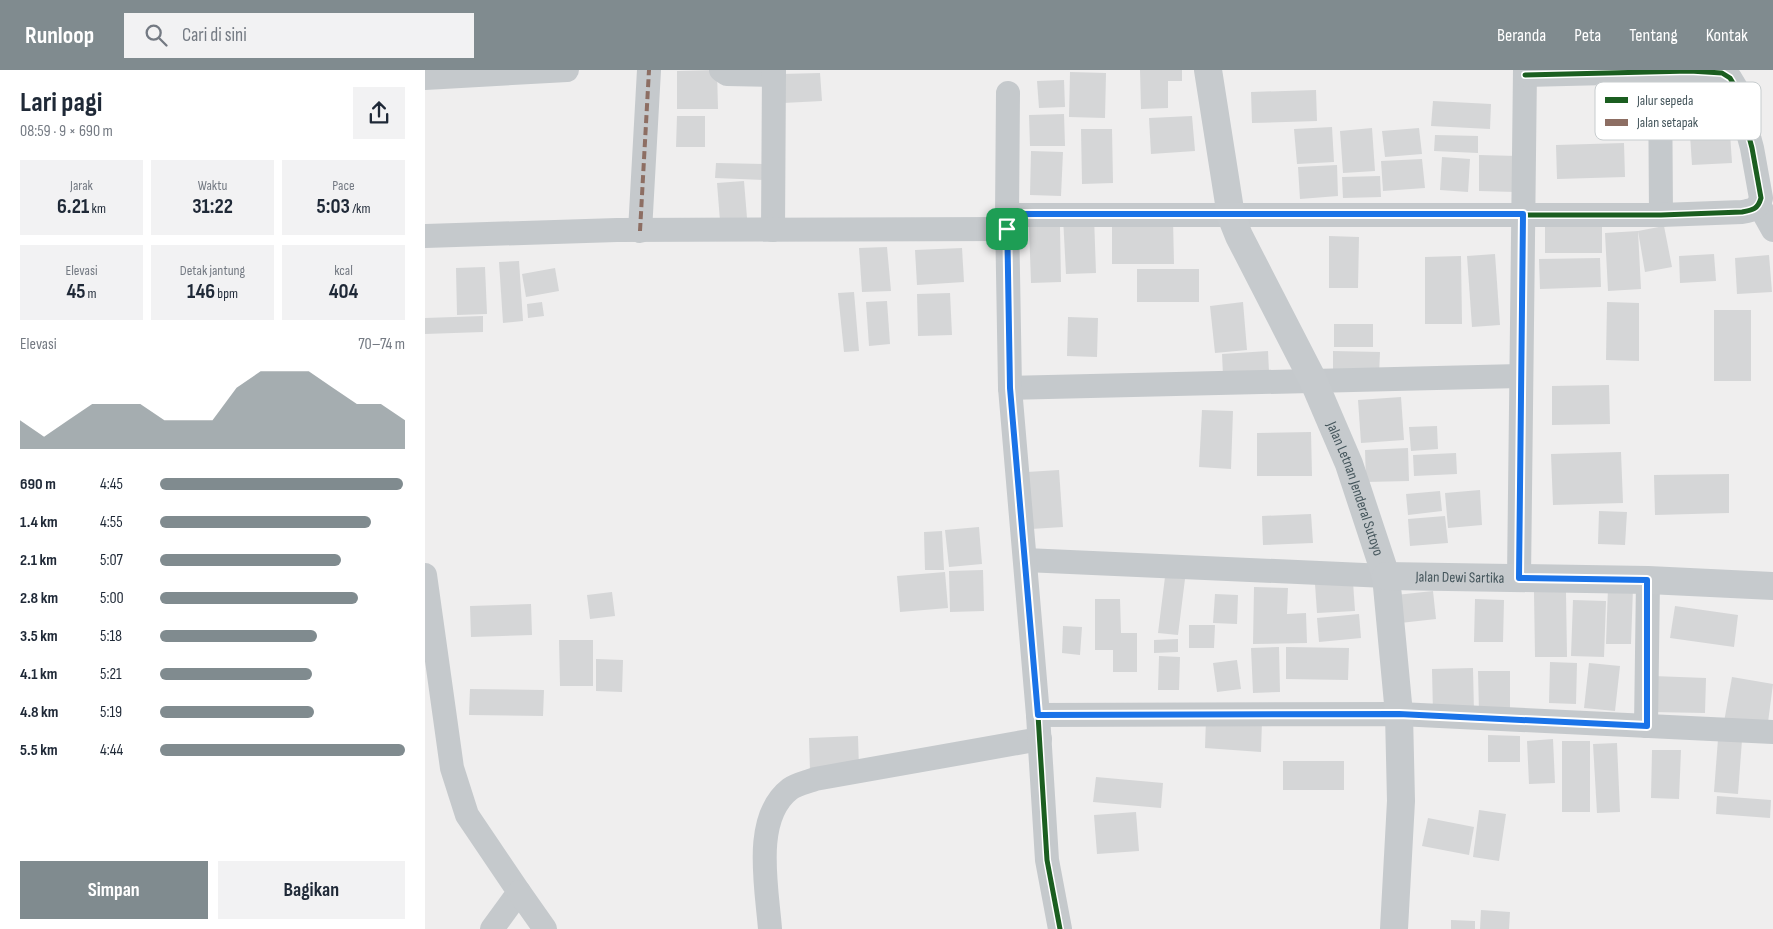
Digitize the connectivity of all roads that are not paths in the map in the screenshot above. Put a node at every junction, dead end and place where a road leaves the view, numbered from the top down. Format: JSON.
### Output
{"nodes":[{"id":1,"x":567,"y":70,"type":"edge"},
{"id":2,"x":649,"y":70,"type":"edge"},
{"id":3,"x":721,"y":70,"type":"edge"},
{"id":4,"x":1208,"y":70,"type":"edge"},
{"id":5,"x":1660,"y":71,"type":"edge"},
{"id":6,"x":774,"y":72,"type":"edge"},
{"id":7,"x":1525,"y":72,"type":"edge"},
{"id":8,"x":425,"y":78,"type":"edge"},
{"id":9,"x":1732,"y":82,"type":"edge"},
{"id":10,"x":1008,"y":93,"type":"dead end"},
{"id":11,"x":1660,"y":140,"type":"edge"},
{"id":12,"x":1750,"y":140,"type":"edge"},
{"id":13,"x":1759,"y":205,"type":"junction"},
{"id":14,"x":1523,"y":214,"type":"junction"},
{"id":15,"x":1661,"y":215,"type":"junction"},
{"id":16,"x":1231,"y":216,"type":"junction"},
{"id":17,"x":1007,"y":222,"type":"junction"},
{"id":18,"x":773,"y":230,"type":"junction"},
{"id":19,"x":1773,"y":230,"type":"edge"},
{"id":20,"x":640,"y":231,"type":"junction"},
{"id":21,"x":425,"y":236,"type":"edge"},
{"id":22,"x":1520,"y":376,"type":"junction"},
{"id":23,"x":1313,"y":380,"type":"junction"},
{"id":24,"x":1010,"y":388,"type":"junction"},
{"id":25,"x":1025,"y":560,"type":"junction"},
{"id":26,"x":425,"y":576,"type":"edge"},
{"id":27,"x":1387,"y":576,"type":"junction"},
{"id":28,"x":1519,"y":578,"type":"junction"},
{"id":29,"x":1647,"y":580,"type":"junction"},
{"id":30,"x":1773,"y":586,"type":"edge"},
{"id":31,"x":1399,"y":714,"type":"junction"},
{"id":32,"x":1038,"y":715,"type":"junction"},
{"id":33,"x":1647,"y":726,"type":"junction"},
{"id":34,"x":1773,"y":732,"type":"edge"},
{"id":35,"x":1040,"y":739,"type":"junction"},
{"id":36,"x":519,"y":892,"type":"junction"},
{"id":37,"x":492,"y":929,"type":"edge"},
{"id":38,"x":545,"y":929,"type":"edge"},
{"id":39,"x":770,"y":929,"type":"edge"},
{"id":40,"x":1060,"y":929,"type":"edge"},
{"id":41,"x":1394,"y":929,"type":"edge"}],
"edges":[{"from":1,"to":8,"type":"street"},
{"from":2,"to":20,"type":"street"},
{"from":3,"to":6,"type":"street"},
{"from":4,"to":16,"type":"street","name":"Jalan Letnan Jenderal Sutoyo"},
{"from":5,"to":7,"type":"street"},
{"from":5,"to":9,"type":"street"},
{"from":6,"to":18,"type":"street"},
{"from":7,"to":14,"type":"street"},
{"from":10,"to":17,"type":"street"},
{"from":11,"to":15,"type":"street"},
{"from":12,"to":13,"type":"street"},
{"from":13,"to":15,"type":"street"},
{"from":13,"to":19,"type":"street"},
{"from":14,"to":15,"type":"street"},
{"from":14,"to":16,"type":"street"},
{"from":14,"to":22,"type":"street"},
{"from":16,"to":17,"type":"street"},
{"from":16,"to":23,"type":"street","name":"Jalan Letnan Jenderal Sutoyo"},
{"from":17,"to":18,"type":"street"},
{"from":17,"to":24,"type":"street"},
{"from":18,"to":20,"type":"street"},
{"from":20,"to":21,"type":"street"},
{"from":22,"to":23,"type":"street"},
{"from":22,"to":28,"type":"street"},
{"from":23,"to":24,"type":"street"},
{"from":23,"to":27,"type":"street","name":"Jalan Letnan Jenderal Sutoyo"},
{"from":24,"to":25,"type":"street"},
{"from":25,"to":27,"type":"street"},
{"from":25,"to":32,"type":"street"},
{"from":26,"to":36,"type":"street"},
{"from":27,"to":28,"type":"street","name":"Jalan Dewi Sartika"},
{"from":27,"to":31,"type":"street","name":"Jalan Letnan Jenderal Sutoyo"},
{"from":28,"to":29,"type":"street","name":"Jalan Dewi Sartika"},
{"from":29,"to":30,"type":"street","name":"Jalan Dewi Sartika"},
{"from":29,"to":33,"type":"street"},
{"from":31,"to":32,"type":"street"},
{"from":31,"to":33,"type":"street"},
{"from":31,"to":41,"type":"street","name":"Jalan Letnan Jenderal Sutoyo"},
{"from":32,"to":35,"type":"street"},
{"from":33,"to":34,"type":"street"},
{"from":35,"to":39,"type":"street"},
{"from":35,"to":40,"type":"street"},
{"from":36,"to":37,"type":"street"},
{"from":36,"to":38,"type":"street"}]}
